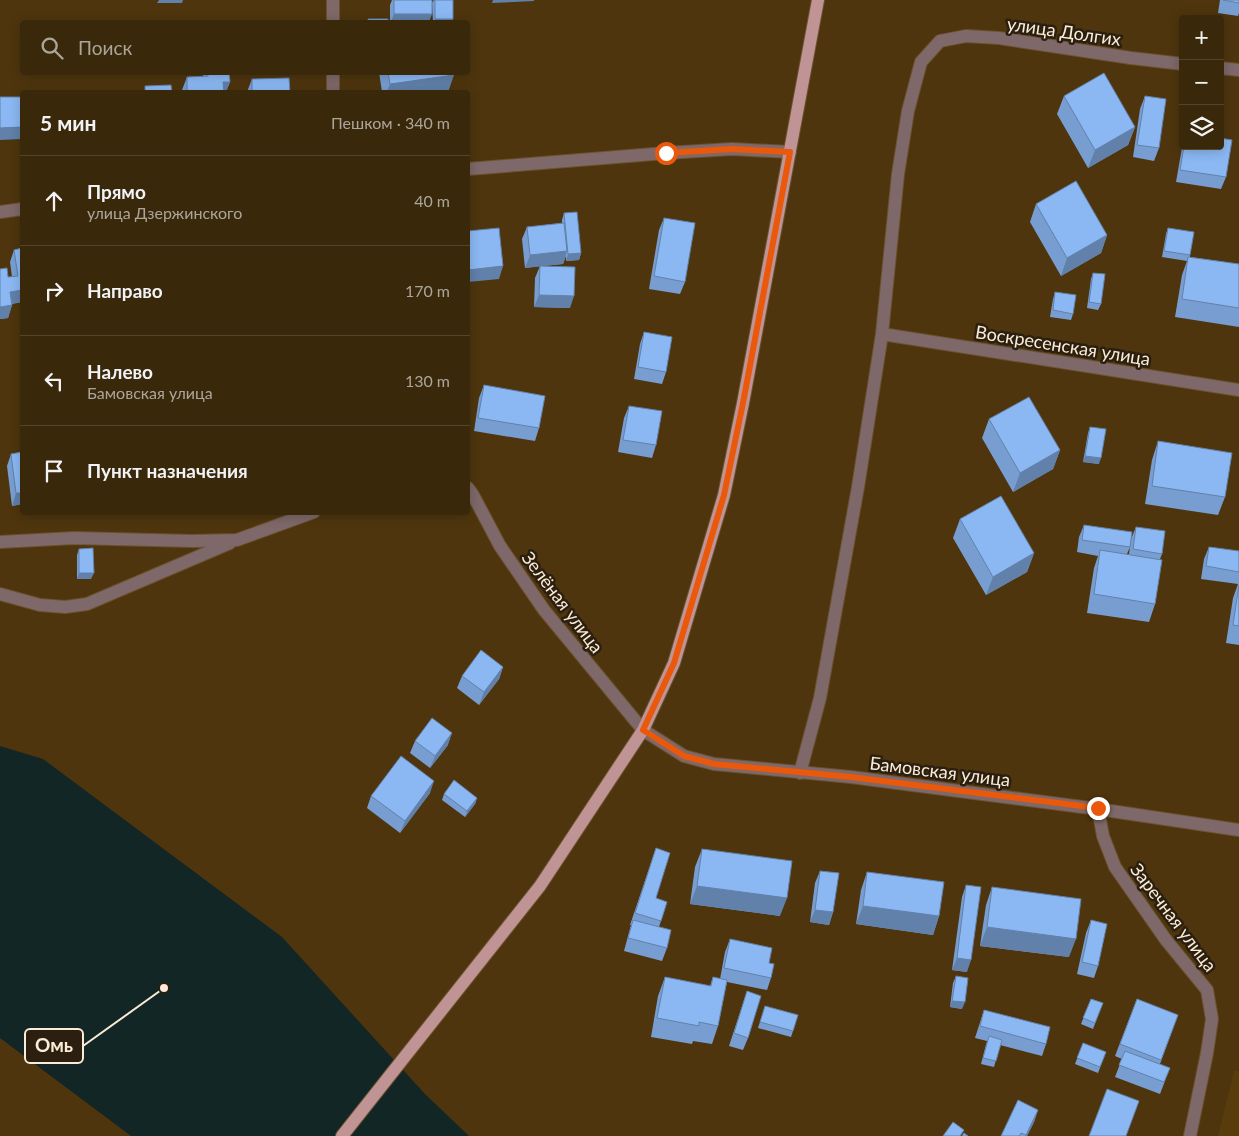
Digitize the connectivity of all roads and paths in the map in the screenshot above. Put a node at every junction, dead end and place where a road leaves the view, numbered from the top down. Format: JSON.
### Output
{"nodes":[{"id":1,"x":333,"y":0,"type":"edge"},
{"id":2,"x":818,"y":0,"type":"edge"},
{"id":3,"x":333,"y":20,"type":"edge"},
{"id":4,"x":1179,"y":64,"type":"edge"},
{"id":5,"x":1224,"y":68,"type":"edge"},
{"id":6,"x":1239,"y":70,"type":"edge"},
{"id":7,"x":333,"y":75,"type":"edge"},
{"id":8,"x":334,"y":90,"type":"edge"},
{"id":9,"x":790,"y":152,"type":"junction"},
{"id":10,"x":470,"y":169,"type":"edge"},
{"id":11,"x":20,"y":209,"type":"edge"},
{"id":12,"x":0,"y":212,"type":"edge"},
{"id":13,"x":882,"y":334,"type":"junction"},
{"id":14,"x":1239,"y":390,"type":"edge"},
{"id":15,"x":470,"y":491,"type":"edge"},
{"id":16,"x":306,"y":515,"type":"edge"},
{"id":17,"x":237,"y":540,"type":"junction"},
{"id":18,"x":0,"y":542,"type":"edge"},
{"id":19,"x":0,"y":594,"type":"edge"},
{"id":20,"x":643,"y":730,"type":"junction"},
{"id":21,"x":800,"y":773,"type":"junction"},
{"id":22,"x":1098,"y":808,"type":"junction"},
{"id":23,"x":1239,"y":830,"type":"edge"},
{"id":24,"x":342,"y":1136,"type":"edge"},
{"id":25,"x":1190,"y":1136,"type":"edge"}],
"edges":[{"from":1,"to":3,"type":"street"},
{"from":2,"to":9,"type":"main road"},
{"from":4,"to":13,"type":"street","name":"улица Долгих"},
{"from":5,"to":6,"type":"street"},
{"from":7,"to":8,"type":"street"},
{"from":9,"to":10,"type":"street"},
{"from":9,"to":20,"type":"main road"},
{"from":11,"to":12,"type":"street"},
{"from":13,"to":14,"type":"street","name":"Воскресенская улица"},
{"from":13,"to":21,"type":"street"},
{"from":15,"to":20,"type":"street","name":"Зелёная улица"},
{"from":16,"to":17,"type":"street"},
{"from":17,"to":18,"type":"street"},
{"from":17,"to":19,"type":"street"},
{"from":20,"to":21,"type":"street","name":"Бамовская улица"},
{"from":20,"to":24,"type":"main road"},
{"from":21,"to":22,"type":"street","name":"Бамовская улица"},
{"from":22,"to":23,"type":"street","name":"Бамовская улица"},
{"from":22,"to":25,"type":"street","name":"Заречная улица"}]}
